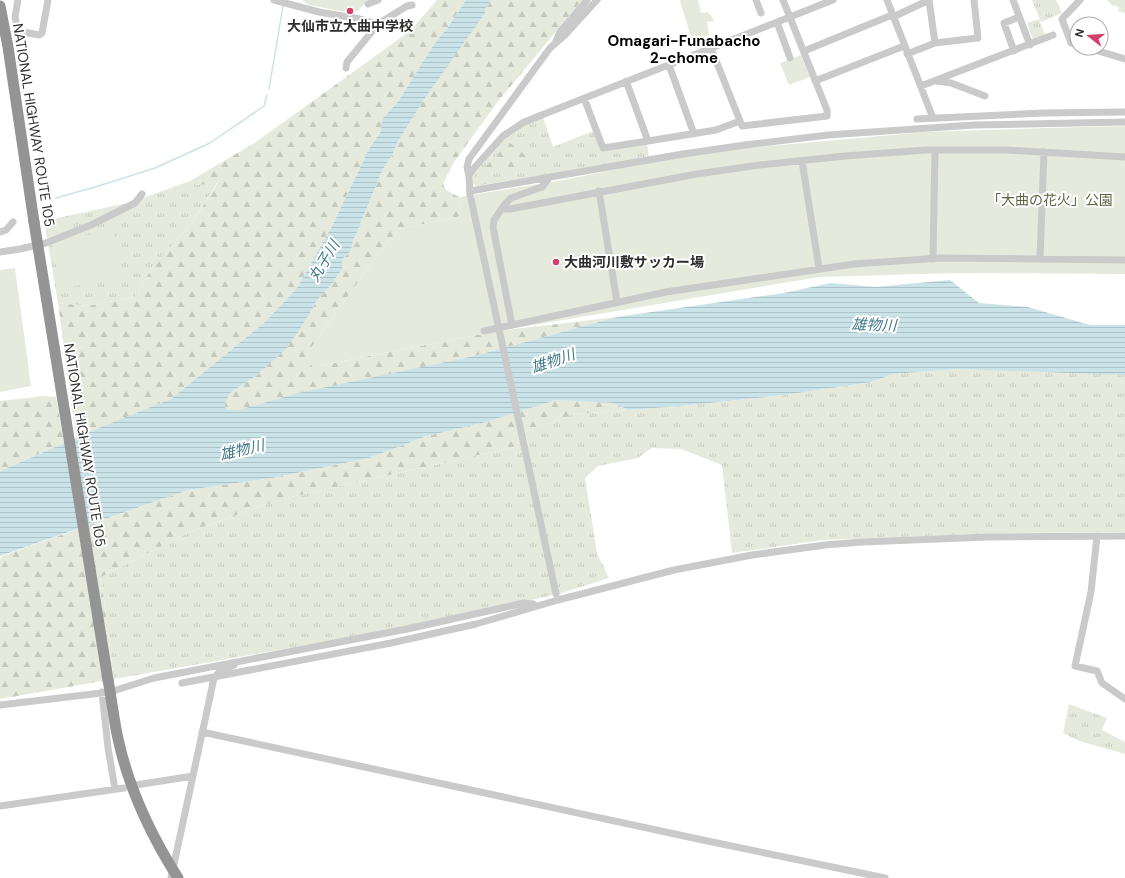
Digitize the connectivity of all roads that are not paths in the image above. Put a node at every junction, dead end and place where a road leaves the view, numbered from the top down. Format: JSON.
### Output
{"nodes":[{"id":1,"x":18,"y":0,"type":"edge"},
{"id":2,"x":48,"y":0,"type":"edge"},
{"id":3,"x":274,"y":0,"type":"edge"},
{"id":4,"x":378,"y":0,"type":"edge"},
{"id":5,"x":587,"y":0,"type":"edge"},
{"id":6,"x":597,"y":0,"type":"edge"},
{"id":7,"x":756,"y":0,"type":"edge"},
{"id":8,"x":783,"y":0,"type":"edge"},
{"id":9,"x":833,"y":0,"type":"edge"},
{"id":10,"x":887,"y":0,"type":"edge"},
{"id":11,"x":929,"y":0,"type":"edge"},
{"id":12,"x":974,"y":0,"type":"edge"},
{"id":13,"x":1013,"y":0,"type":"edge"},
{"id":14,"x":1080,"y":0,"type":"edge"},
{"id":15,"x":368,"y":4,"type":"dead end"},
{"id":16,"x":412,"y":5,"type":"dead end"},
{"id":17,"x":0,"y":6,"type":"edge"},
{"id":18,"x":761,"y":13,"type":"dead end"},
{"id":19,"x":893,"y":16,"type":"junction"},
{"id":20,"x":790,"y":17,"type":"junction"},
{"id":21,"x":1019,"y":17,"type":"junction"},
{"id":22,"x":777,"y":22,"type":"junction"},
{"id":23,"x":378,"y":24,"type":"junction"},
{"id":24,"x":1053,"y":35,"type":"dead end"},
{"id":25,"x":1069,"y":40,"type":"edge"},
{"id":26,"x":556,"y":43,"type":"junction"},
{"id":27,"x":935,"y":43,"type":"junction"},
{"id":28,"x":1030,"y":45,"type":"junction"},
{"id":29,"x":904,"y":46,"type":"junction"},
{"id":30,"x":711,"y":48,"type":"junction"},
{"id":31,"x":804,"y":51,"type":"junction"},
{"id":32,"x":1014,"y":51,"type":"junction"},
{"id":33,"x":908,"y":54,"type":"junction"},
{"id":34,"x":1109,"y":54,"type":"edge"},
{"id":35,"x":790,"y":58,"type":"dead end"},
{"id":36,"x":1125,"y":58,"type":"edge"},
{"id":37,"x":669,"y":65,"type":"junction"},
{"id":38,"x":346,"y":68,"type":"dead end"},
{"id":39,"x":626,"y":81,"type":"junction"},
{"id":40,"x":816,"y":81,"type":"junction"},
{"id":41,"x":936,"y":81,"type":"junction"},
{"id":42,"x":920,"y":86,"type":"junction"},
{"id":43,"x":985,"y":96,"type":"dead end"},
{"id":44,"x":584,"y":98,"type":"junction"},
{"id":45,"x":1125,"y":112,"type":"edge"},
{"id":46,"x":933,"y":118,"type":"junction"},
{"id":47,"x":917,"y":119,"type":"dead end"},
{"id":48,"x":740,"y":121,"type":"junction"},
{"id":49,"x":1125,"y":122,"type":"edge"},
{"id":50,"x":694,"y":134,"type":"junction"},
{"id":51,"x":648,"y":141,"type":"junction"},
{"id":52,"x":935,"y":150,"type":"junction"},
{"id":53,"x":1044,"y":152,"type":"junction"},
{"id":54,"x":1125,"y":157,"type":"edge"},
{"id":55,"x":802,"y":161,"type":"junction"},
{"id":56,"x":469,"y":176,"type":"junction"},
{"id":57,"x":549,"y":178,"type":"junction"},
{"id":58,"x":599,"y":191,"type":"junction"},
{"id":59,"x":142,"y":194,"type":"dead end"},
{"id":60,"x":470,"y":195,"type":"junction"},
{"id":61,"x":502,"y":209,"type":"junction"},
{"id":62,"x":13,"y":222,"type":"dead end"},
{"id":63,"x":0,"y":232,"type":"edge"},
{"id":64,"x":0,"y":252,"type":"edge"},
{"id":65,"x":933,"y":259,"type":"junction"},
{"id":66,"x":1040,"y":259,"type":"junction"},
{"id":67,"x":1125,"y":260,"type":"edge"},
{"id":68,"x":819,"y":268,"type":"junction"},
{"id":69,"x":617,"y":302,"type":"junction"},
{"id":70,"x":512,"y":325,"type":"junction"},
{"id":71,"x":484,"y":331,"type":"dead end"},
{"id":72,"x":1097,"y":536,"type":"junction"},
{"id":73,"x":1125,"y":536,"type":"edge"},
{"id":74,"x":557,"y":597,"type":"junction"},
{"id":75,"x":538,"y":605,"type":"junction"},
{"id":76,"x":237,"y":662,"type":"junction"},
{"id":77,"x":214,"y":678,"type":"junction"},
{"id":78,"x":182,"y":683,"type":"dead end"},
{"id":79,"x":106,"y":692,"type":"junction"},
{"id":80,"x":1125,"y":699,"type":"edge"},
{"id":81,"x":0,"y":705,"type":"edge"},
{"id":82,"x":202,"y":732,"type":"junction"},
{"id":83,"x":193,"y":776,"type":"junction"},
{"id":84,"x":136,"y":785,"type":"dead end"},
{"id":85,"x":124,"y":788,"type":"dead end"},
{"id":86,"x":115,"y":789,"type":"junction"},
{"id":87,"x":0,"y":806,"type":"edge"},
{"id":88,"x":174,"y":875,"type":"edge"},
{"id":89,"x":885,"y":878,"type":"edge"}],
"edges":[{"from":1,"to":2,"type":"street"},
{"from":3,"to":23,"type":"street"},
{"from":4,"to":15,"type":"street"},
{"from":5,"to":26,"type":"street"},
{"from":6,"to":26,"type":"street"},
{"from":7,"to":18,"type":"street"},
{"from":8,"to":20,"type":"street"},
{"from":9,"to":20,"type":"street"},
{"from":10,"to":19,"type":"street"},
{"from":11,"to":19,"type":"street"},
{"from":11,"to":27,"type":"street"},
{"from":12,"to":27,"type":"street"},
{"from":13,"to":21,"type":"street"},
{"from":14,"to":25,"type":"street"},
{"from":16,"to":23,"type":"street"},
{"from":17,"to":79,"type":"highway","name":"NATIONAL HIGHWAY ROUTE 105","bridge":true},
{"from":19,"to":29,"type":"street"},
{"from":19,"to":31,"type":"street"},
{"from":20,"to":22,"type":"street"},
{"from":20,"to":31,"type":"street"},
{"from":21,"to":28,"type":"street"},
{"from":21,"to":32,"type":"street"},
{"from":22,"to":30,"type":"street"},
{"from":22,"to":35,"type":"street"},
{"from":23,"to":38,"type":"street"},
{"from":24,"to":28,"type":"street"},
{"from":26,"to":56,"type":"street"},
{"from":27,"to":33,"type":"street"},
{"from":28,"to":32,"type":"street"},
{"from":29,"to":33,"type":"street"},
{"from":29,"to":40,"type":"street"},
{"from":30,"to":37,"type":"street"},
{"from":30,"to":48,"type":"street"},
{"from":31,"to":40,"type":"street"},
{"from":32,"to":41,"type":"street"},
{"from":33,"to":42,"type":"street"},
{"from":34,"to":36,"type":"street"},
{"from":37,"to":39,"type":"street"},
{"from":37,"to":50,"type":"street"},
{"from":39,"to":44,"type":"street"},
{"from":39,"to":51,"type":"street"},
{"from":40,"to":48,"type":"street"},
{"from":41,"to":42,"type":"street"},
{"from":41,"to":43,"type":"street"},
{"from":42,"to":46,"type":"street"},
{"from":44,"to":51,"type":"street"},
{"from":44,"to":56,"type":"street"},
{"from":45,"to":46,"type":"street"},
{"from":46,"to":47,"type":"street"},
{"from":48,"to":50,"type":"street"},
{"from":49,"to":57,"type":"street"},
{"from":50,"to":51,"type":"street"},
{"from":52,"to":53,"type":"street"},
{"from":52,"to":55,"type":"street"},
{"from":52,"to":65,"type":"street"},
{"from":53,"to":54,"type":"street"},
{"from":53,"to":66,"type":"street"},
{"from":55,"to":58,"type":"street"},
{"from":55,"to":68,"type":"street"},
{"from":56,"to":60,"type":"street"},
{"from":57,"to":60,"type":"street"},
{"from":57,"to":61,"type":"street"},
{"from":58,"to":61,"type":"street"},
{"from":58,"to":69,"type":"street"},
{"from":59,"to":64,"type":"street"},
{"from":60,"to":74,"type":"street","bridge":true},
{"from":61,"to":70,"type":"street"},
{"from":62,"to":63,"type":"street"},
{"from":65,"to":66,"type":"street"},
{"from":65,"to":68,"type":"street"},
{"from":66,"to":67,"type":"street"},
{"from":68,"to":69,"type":"street"},
{"from":69,"to":70,"type":"street"},
{"from":70,"to":71,"type":"street"},
{"from":72,"to":73,"type":"street"},
{"from":72,"to":74,"type":"street"},
{"from":72,"to":80,"type":"street"},
{"from":74,"to":75,"type":"street"},
{"from":75,"to":76,"type":"street"},
{"from":75,"to":77,"type":"street"},
{"from":76,"to":77,"type":"street"},
{"from":76,"to":79,"type":"street"},
{"from":77,"to":78,"type":"street"},
{"from":77,"to":82,"type":"street"},
{"from":79,"to":81,"type":"street"},
{"from":79,"to":86,"type":"street"},
{"from":79,"to":88,"type":"highway","name":"NATIONAL HIGHWAY ROUTE 105"},
{"from":82,"to":83,"type":"street"},
{"from":82,"to":89,"type":"street"},
{"from":83,"to":84,"type":"street"},
{"from":83,"to":88,"type":"street"},
{"from":85,"to":86,"type":"street"},
{"from":86,"to":87,"type":"street"}]}
